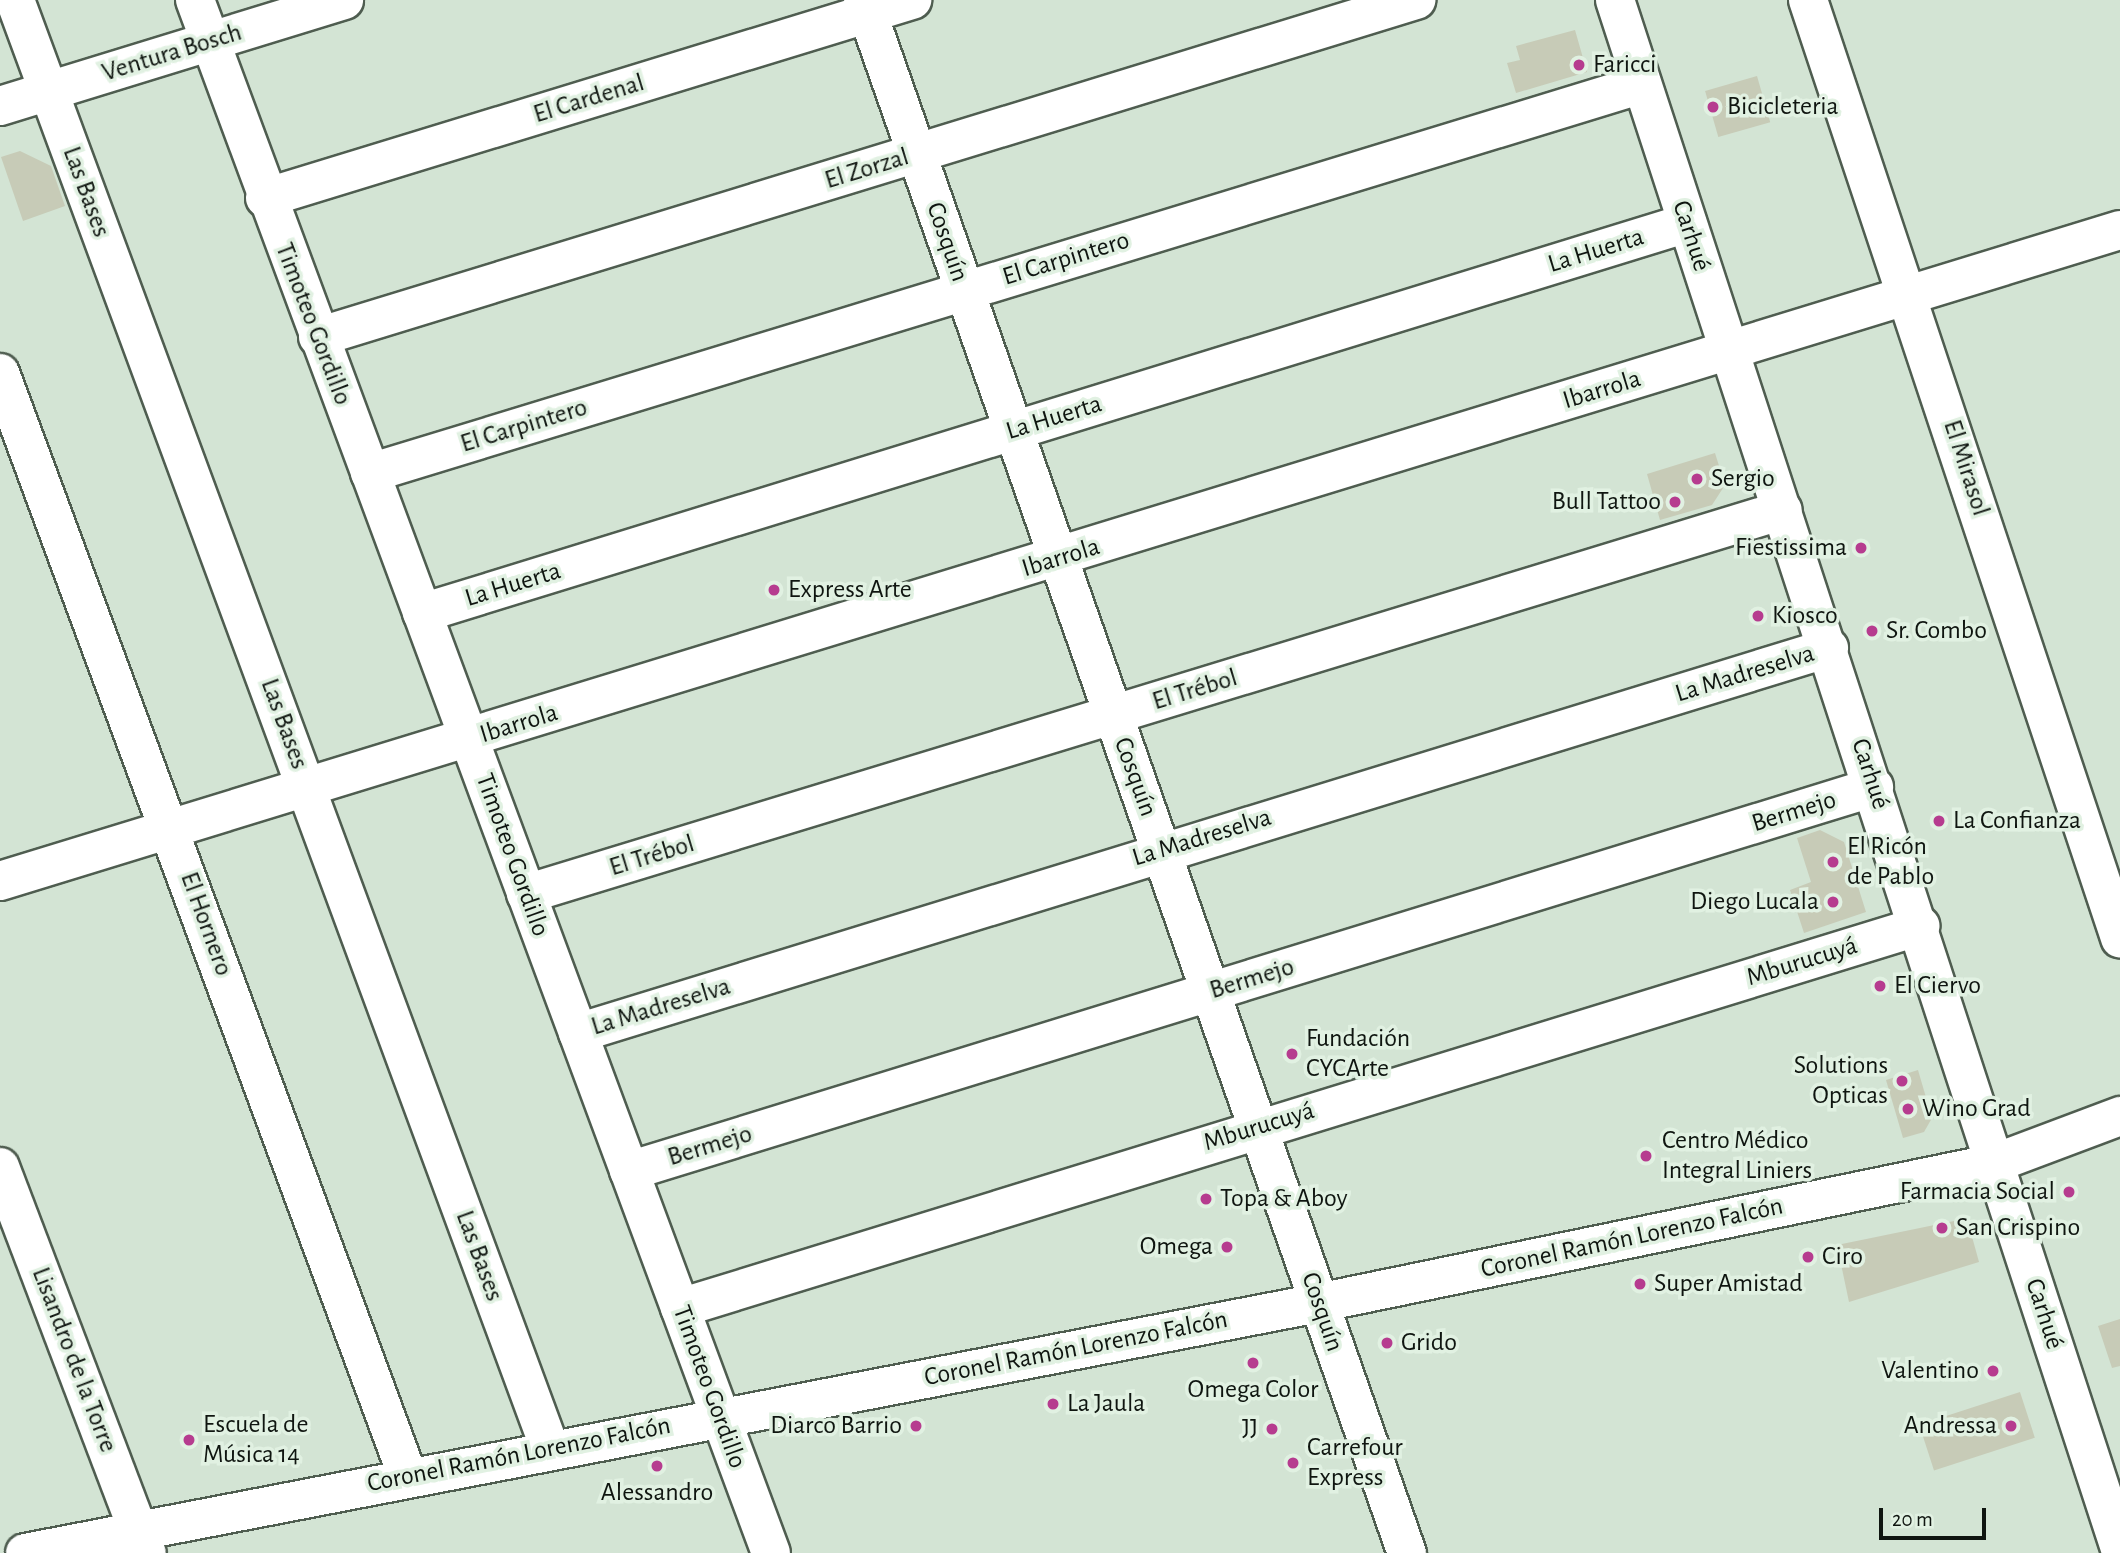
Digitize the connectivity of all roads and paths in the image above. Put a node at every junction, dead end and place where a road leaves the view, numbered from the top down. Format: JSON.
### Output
{"nodes":[{"id":1,"x":15,"y":0,"type":"edge"},
{"id":2,"x":195,"y":0,"type":"edge"},
{"id":3,"x":344,"y":0,"type":"edge"},
{"id":4,"x":912,"y":0,"type":"edge"},
{"id":5,"x":1416,"y":0,"type":"edge"},
{"id":6,"x":1615,"y":0,"type":"edge"},
{"id":7,"x":1808,"y":0,"type":"edge"},
{"id":8,"x":865,"y":7,"type":"edge"},
{"id":9,"x":209,"y":40,"type":"junction"},
{"id":10,"x":1642,"y":84,"type":"junction"},
{"id":11,"x":49,"y":92,"type":"junction"},
{"id":12,"x":0,"y":106,"type":"edge"},
{"id":13,"x":917,"y":154,"type":"junction"},
{"id":14,"x":265,"y":198,"type":"junction"},
{"id":15,"x":1687,"y":223,"type":"junction"},
{"id":16,"x":2120,"y":230,"type":"edge"},
{"id":17,"x":964,"y":289,"type":"junction"},
{"id":18,"x":1908,"y":296,"type":"junction"},
{"id":19,"x":318,"y":337,"type":"junction"},
{"id":20,"x":1730,"y":351,"type":"junction"},
{"id":21,"x":0,"y":373,"type":"edge"},
{"id":22,"x":1013,"y":430,"type":"junction"},
{"id":23,"x":370,"y":473,"type":"junction"},
{"id":24,"x":1783,"y":510,"type":"junction"},
{"id":25,"x":1057,"y":560,"type":"junction"},
{"id":26,"x":422,"y":614,"type":"junction"},
{"id":27,"x":1829,"y":648,"type":"junction"},
{"id":28,"x":1112,"y":715,"type":"junction"},
{"id":29,"x":469,"y":740,"type":"junction"},
{"id":30,"x":1874,"y":787,"type":"junction"},
{"id":31,"x":309,"y":789,"type":"junction"},
{"id":32,"x":171,"y":830,"type":"junction"},
{"id":33,"x":1161,"y":850,"type":"junction"},
{"id":34,"x":0,"y":881,"type":"edge"},
{"id":35,"x":526,"y":894,"type":"junction"},
{"id":36,"x":1920,"y":926,"type":"junction"},
{"id":37,"x":2120,"y":938,"type":"edge"},
{"id":38,"x":1212,"y":991,"type":"junction"},
{"id":39,"x":578,"y":1033,"type":"junction"},
{"id":40,"x":2120,"y":1116,"type":"edge"},
{"id":41,"x":1258,"y":1127,"type":"junction"},
{"id":42,"x":1995,"y":1163,"type":"junction"},
{"id":43,"x":0,"y":1167,"type":"edge"},
{"id":44,"x":629,"y":1171,"type":"junction"},
{"id":45,"x":1318,"y":1303,"type":"junction"},
{"id":46,"x":680,"y":1308,"type":"junction"},
{"id":47,"x":719,"y":1417,"type":"junction"},
{"id":48,"x":550,"y":1449,"type":"junction"},
{"id":49,"x":408,"y":1477,"type":"junction"},
{"id":50,"x":143,"y":1542,"type":"edge"},
{"id":51,"x":2120,"y":1549,"type":"edge"},
{"id":52,"x":25,"y":1553,"type":"edge"},
{"id":53,"x":771,"y":1553,"type":"edge"},
{"id":54,"x":1407,"y":1553,"type":"edge"}],
"edges":[{"from":1,"to":11,"type":"street","name":"Las Bases"},
{"from":2,"to":9,"type":"street","name":"Timoteo Gordillo"},
{"from":3,"to":9,"type":"street","name":"Ventura Bosch"},
{"from":4,"to":8,"type":"street","name":"El Cardenal"},
{"from":5,"to":13,"type":"street","name":"El Zorzal"},
{"from":6,"to":10,"type":"street","name":"Carhué"},
{"from":7,"to":18,"type":"street","name":"El Mirasol"},
{"from":8,"to":13,"type":"street","name":"Cosquín"},
{"from":8,"to":14,"type":"street","name":"El Cardenal"},
{"from":9,"to":11,"type":"street","name":"Ventura Bosch"},
{"from":9,"to":14,"type":"street","name":"Timoteo Gordillo"},
{"from":10,"to":15,"type":"street","name":"Carhué"},
{"from":10,"to":17,"type":"street","name":"El Carpintero"},
{"from":11,"to":12,"type":"street","name":"Ventura Bosch"},
{"from":11,"to":31,"type":"street","name":"Las Bases"},
{"from":13,"to":17,"type":"street","name":"Cosquín"},
{"from":13,"to":19,"type":"street","name":"El Zorzal"},
{"from":14,"to":19,"type":"street","name":"Timoteo Gordillo"},
{"from":15,"to":20,"type":"street","name":"Carhué"},
{"from":15,"to":22,"type":"street","name":"La Huerta"},
{"from":16,"to":18,"type":"street","name":"Ibarrola"},
{"from":17,"to":22,"type":"street","name":"Cosquín"},
{"from":17,"to":23,"type":"street","name":"El Carpintero"},
{"from":18,"to":20,"type":"street","name":"Ibarrola"},
{"from":18,"to":37,"type":"street","name":"El Mirasol"},
{"from":19,"to":23,"type":"street","name":"Timoteo Gordillo"},
{"from":20,"to":24,"type":"street","name":"Carhué"},
{"from":20,"to":25,"type":"street","name":"Ibarrola"},
{"from":21,"to":32,"type":"street","name":"El Hornero"},
{"from":22,"to":25,"type":"street","name":"Cosquín"},
{"from":22,"to":26,"type":"street","name":"La Huerta"},
{"from":23,"to":26,"type":"street","name":"Timoteo Gordillo"},
{"from":24,"to":27,"type":"street","name":"Carhué"},
{"from":24,"to":28,"type":"street","name":"El Trébol"},
{"from":25,"to":28,"type":"street","name":"Cosquín"},
{"from":25,"to":29,"type":"street","name":"Ibarrola"},
{"from":26,"to":29,"type":"street","name":"Timoteo Gordillo"},
{"from":27,"to":30,"type":"street","name":"Carhué"},
{"from":27,"to":33,"type":"street","name":"La Madreselva"},
{"from":28,"to":33,"type":"street","name":"Cosquín"},
{"from":28,"to":35,"type":"street","name":"El Trébol"},
{"from":29,"to":31,"type":"street","name":"Ibarrola"},
{"from":29,"to":35,"type":"street","name":"Timoteo Gordillo"},
{"from":30,"to":36,"type":"street","name":"Carhué"},
{"from":30,"to":38,"type":"street","name":"Bermejo"},
{"from":31,"to":32,"type":"street","name":"Ibarrola"},
{"from":31,"to":48,"type":"street","name":"Las Bases"},
{"from":32,"to":34,"type":"street","name":"Ibarrola"},
{"from":32,"to":49,"type":"street","name":"El Hornero"},
{"from":33,"to":38,"type":"street","name":"Cosquín"},
{"from":33,"to":39,"type":"street","name":"La Madreselva"},
{"from":35,"to":39,"type":"street","name":"Timoteo Gordillo"},
{"from":36,"to":41,"type":"street","name":"Mburucuyá"},
{"from":36,"to":42,"type":"street","name":"Carhué"},
{"from":38,"to":41,"type":"street","name":"Cosquín"},
{"from":38,"to":44,"type":"street","name":"Bermejo"},
{"from":39,"to":44,"type":"street","name":"Timoteo Gordillo"},
{"from":40,"to":42,"type":"street","name":"Coronel Ramón Lorenzo Falcón"},
{"from":41,"to":45,"type":"street","name":"Cosquín"},
{"from":41,"to":46,"type":"street","name":"Mburucuyá"},
{"from":42,"to":45,"type":"street","name":"Coronel Ramón Lorenzo Falcón"},
{"from":42,"to":51,"type":"street","name":"Carhué"},
{"from":43,"to":50,"type":"street","name":"Lisandro de la Torre"},
{"from":44,"to":46,"type":"street","name":"Timoteo Gordillo"},
{"from":45,"to":47,"type":"street","name":"Coronel Ramón Lorenzo Falcón"},
{"from":45,"to":54,"type":"street","name":"Cosquín"},
{"from":46,"to":47,"type":"street","name":"Timoteo Gordillo"},
{"from":47,"to":48,"type":"street","name":"Coronel Ramón Lorenzo Falcón"},
{"from":47,"to":53,"type":"street","name":"Timoteo Gordillo"},
{"from":48,"to":49,"type":"street","name":"Coronel Ramón Lorenzo Falcón"},
{"from":49,"to":50,"type":"street","name":"Coronel Ramón Lorenzo Falcón"},
{"from":50,"to":52,"type":"street","name":"Coronel Ramón Lorenzo Falcón"}]}
